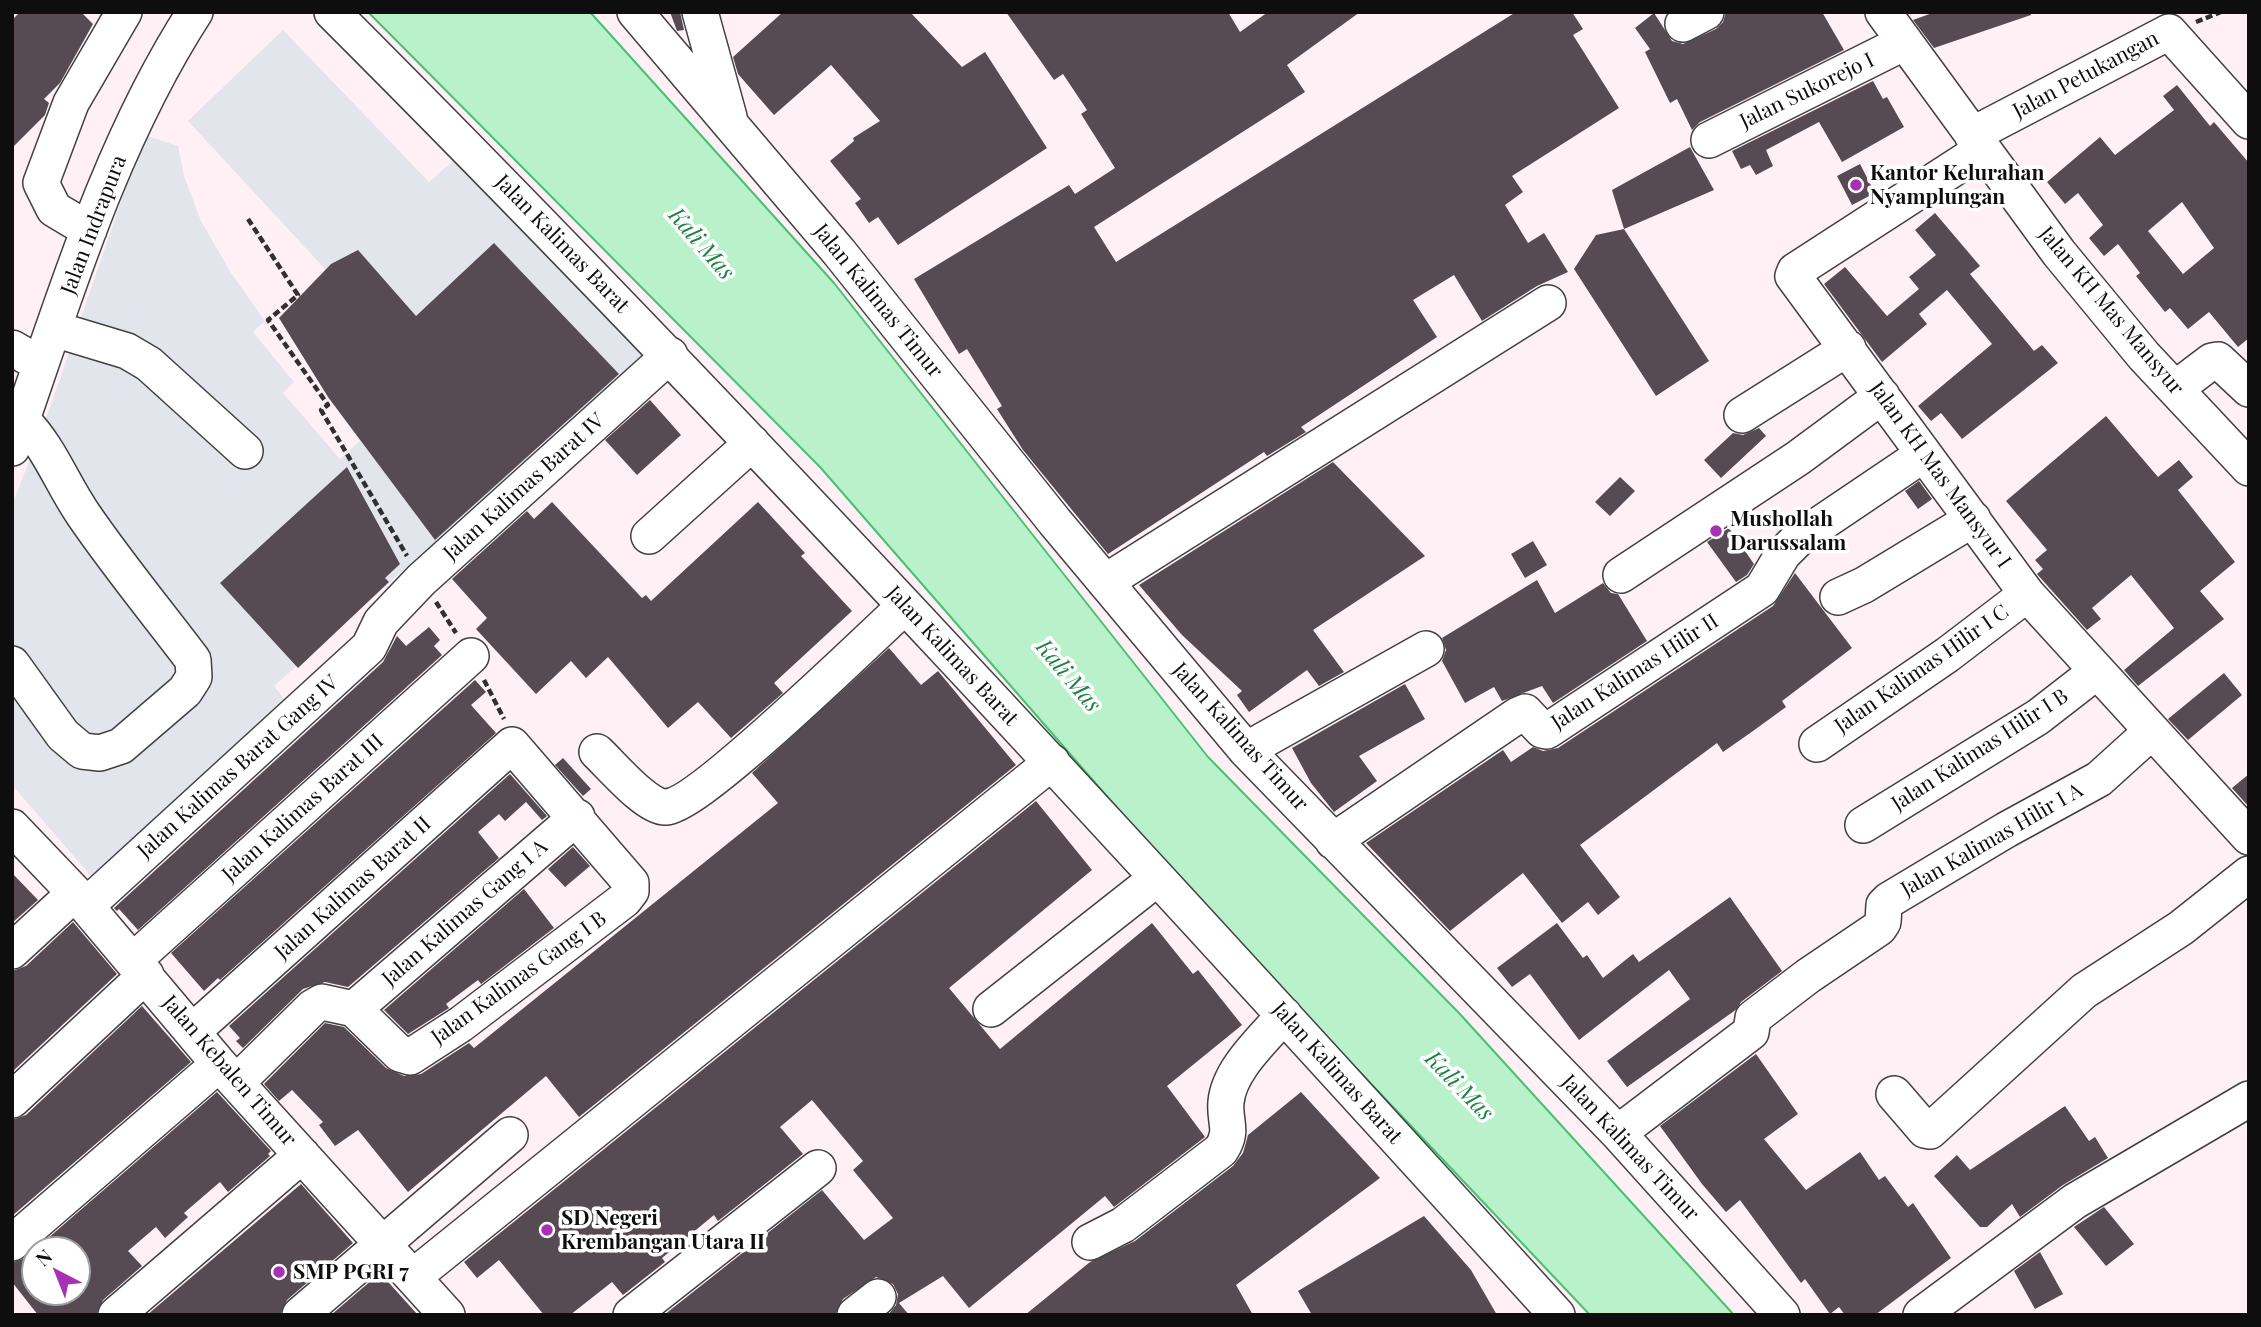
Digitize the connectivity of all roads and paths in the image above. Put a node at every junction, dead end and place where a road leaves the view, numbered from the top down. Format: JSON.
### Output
{"nodes":[{"id":1,"x":124,"y":12,"type":"edge"},
{"id":2,"x":195,"y":12,"type":"edge"},
{"id":3,"x":332,"y":12,"type":"edge"},
{"id":4,"x":635,"y":12,"type":"edge"},
{"id":5,"x":700,"y":12,"type":"edge"},
{"id":6,"x":1898,"y":22,"type":"edge"},
{"id":7,"x":2249,"y":121,"type":"edge"},
{"id":8,"x":732,"y":129,"type":"junction"},
{"id":9,"x":1709,"y":140,"type":"dead end"},
{"id":10,"x":1977,"y":142,"type":"junction"},
{"id":11,"x":248,"y":219,"type":"dead end"},
{"id":12,"x":89,"y":230,"type":"junction"},
{"id":13,"x":1548,"y":303,"type":"dead end"},
{"id":14,"x":54,"y":329,"type":"junction"},
{"id":15,"x":1847,"y":348,"type":"junction"},
{"id":16,"x":670,"y":355,"type":"junction"},
{"id":17,"x":26,"y":356,"type":"edge"},
{"id":18,"x":2175,"y":389,"type":"junction"},
{"id":19,"x":2249,"y":389,"type":"edge"},
{"id":20,"x":1882,"y":396,"type":"junction"},
{"id":21,"x":1742,"y":415,"type":"dead end"},
{"id":22,"x":17,"y":434,"type":"edge"},
{"id":23,"x":752,"y":443,"type":"junction"},
{"id":24,"x":245,"y":451,"type":"dead end"},
{"id":25,"x":1924,"y":454,"type":"junction"},
{"id":26,"x":2249,"y":467,"type":"edge"},
{"id":27,"x":1973,"y":519,"type":"junction"},
{"id":28,"x":649,"y":537,"type":"dead end"},
{"id":29,"x":1622,"y":575,"type":"dead end"},
{"id":30,"x":422,"y":580,"type":"junction"},
{"id":31,"x":1105,"y":582,"type":"junction"},
{"id":32,"x":2026,"y":594,"type":"junction"},
{"id":33,"x":1838,"y":597,"type":"dead end"},
{"id":34,"x":905,"y":606,"type":"junction"},
{"id":35,"x":381,"y":622,"type":"joint"},
{"id":36,"x":1426,"y":649,"type":"dead end"},
{"id":37,"x":471,"y":656,"type":"dead end"},
{"id":38,"x":12,"y":664,"type":"edge"},
{"id":39,"x":2096,"y":672,"type":"junction"},
{"id":40,"x":2152,"y":731,"type":"junction"},
{"id":41,"x":1817,"y":744,"type":"dead end"},
{"id":42,"x":1246,"y":750,"type":"junction"},
{"id":43,"x":597,"y":752,"type":"dead end"},
{"id":44,"x":1052,"y":762,"type":"junction"},
{"id":45,"x":577,"y":817,"type":"junction"},
{"id":46,"x":1863,"y":825,"type":"dead end"},
{"id":47,"x":12,"y":827,"type":"edge"},
{"id":48,"x":2249,"y":837,"type":"edge"},
{"id":49,"x":1333,"y":841,"type":"junction"},
{"id":50,"x":2249,"y":874,"type":"edge"},
{"id":51,"x":1156,"y":879,"type":"junction"},
{"id":52,"x":80,"y":899,"type":"junction"},
{"id":53,"x":12,"y":951,"type":"edge"},
{"id":54,"x":140,"y":968,"type":"junction"},
{"id":55,"x":354,"y":1009,"type":"junction"},
{"id":56,"x":991,"y":1009,"type":"dead end"},
{"id":57,"x":1284,"y":1015,"type":"junction"},
{"id":58,"x":193,"y":1031,"type":"junction"},
{"id":59,"x":228,"y":1073,"type":"junction"},
{"id":60,"x":1894,"y":1094,"type":"dead end"},
{"id":61,"x":2249,"y":1099,"type":"edge"},
{"id":62,"x":12,"y":1100,"type":"edge"},
{"id":63,"x":1618,"y":1133,"type":"junction"},
{"id":64,"x":510,"y":1135,"type":"dead end"},
{"id":65,"x":302,"y":1156,"type":"junction"},
{"id":66,"x":818,"y":1168,"type":"dead end"},
{"id":67,"x":1090,"y":1242,"type":"dead end"},
{"id":68,"x":12,"y":1243,"type":"edge"},
{"id":69,"x":382,"y":1243,"type":"junction"},
{"id":70,"x":413,"y":1276,"type":"junction"},
{"id":71,"x":116,"y":1315,"type":"edge"},
{"id":72,"x":300,"y":1315,"type":"edge"},
{"id":73,"x":447,"y":1315,"type":"edge"},
{"id":74,"x":631,"y":1315,"type":"edge"},
{"id":75,"x":1557,"y":1315,"type":"edge"},
{"id":76,"x":1782,"y":1315,"type":"edge"},
{"id":77,"x":1921,"y":1315,"type":"edge"}],
"edges":[{"from":1,"to":12,"type":"street"},
{"from":2,"to":12,"type":"street","name":"Jalan Indrapura"},
{"from":3,"to":16,"type":"street","name":"Jalan Kalimas Barat"},
{"from":4,"to":8,"type":"street","name":"Jalan Kalimas Timur"},
{"from":5,"to":8,"type":"street","name":"Jalan Kalimas Timur"},
{"from":6,"to":9,"type":"street","name":"Jalan Sukorejo I"},
{"from":6,"to":10,"type":"street","name":"Jalan KH Mas Mansyur"},
{"from":7,"to":10,"type":"street","name":"Jalan Petukangan"},
{"from":8,"to":31,"type":"street","name":"Jalan Kalimas Timur"},
{"from":10,"to":15,"type":"street","name":"Jalan KH Mas Mansyur I"},
{"from":10,"to":18,"type":"street","name":"Jalan KH Mas Mansyur"},
{"from":11,"to":30,"type":"path"},
{"from":12,"to":14,"type":"street","name":"Jalan Indrapura"},
{"from":13,"to":31,"type":"street"},
{"from":14,"to":17,"type":"street","name":"Jalan Indrapura"},
{"from":14,"to":24,"type":"street"},
{"from":15,"to":20,"type":"street","name":"Jalan KH Mas Mansyur I"},
{"from":15,"to":21,"type":"street"},
{"from":16,"to":23,"type":"street","name":"Jalan Kalimas Barat"},
{"from":16,"to":30,"type":"street","name":"Jalan Kalimas Barat IV"},
{"from":17,"to":22,"type":"street","name":"Jalan Indrapura"},
{"from":18,"to":19,"type":"street"},
{"from":18,"to":26,"type":"street","name":"Jalan KH Mas Mansyur"},
{"from":20,"to":25,"type":"street","name":"Jalan KH Mas Mansyur I"},
{"from":20,"to":29,"type":"street"},
{"from":22,"to":38,"type":"street"},
{"from":23,"to":28,"type":"street"},
{"from":23,"to":34,"type":"street","name":"Jalan Kalimas Barat"},
{"from":25,"to":27,"type":"street","name":"Jalan KH Mas Mansyur I"},
{"from":25,"to":49,"type":"street","name":"Jalan Kalimas Hilir II"},
{"from":27,"to":32,"type":"street","name":"Jalan KH Mas Mansyur I"},
{"from":27,"to":33,"type":"street"},
{"from":30,"to":35,"type":"street","name":"Jalan Kalimas Barat IV"},
{"from":31,"to":42,"type":"street","name":"Jalan Kalimas Timur"},
{"from":32,"to":39,"type":"street","name":"Jalan KH Mas Mansyur I"},
{"from":32,"to":41,"type":"street","name":"Jalan Kalimas Hilir I C"},
{"from":34,"to":43,"type":"street"},
{"from":34,"to":44,"type":"street","name":"Jalan Kalimas Barat"},
{"from":35,"to":52,"type":"street","name":"Jalan Kalimas Barat Gang IV"},
{"from":36,"to":42,"type":"street"},
{"from":37,"to":54,"type":"street","name":"Jalan Kalimas Barat III"},
{"from":39,"to":40,"type":"street","name":"Jalan KH Mas Mansyur I"},
{"from":39,"to":46,"type":"street","name":"Jalan Kalimas Hilir I B"},
{"from":40,"to":48,"type":"street","name":"Jalan KH Mas Mansyur I"},
{"from":40,"to":63,"type":"street","name":"Jalan Kalimas Hilir I A"},
{"from":42,"to":49,"type":"street","name":"Jalan Kalimas Timur"},
{"from":44,"to":51,"type":"street","name":"Jalan Kalimas Barat"},
{"from":44,"to":70,"type":"street"},
{"from":45,"to":55,"type":"street","name":"Jalan Kalimas Gang I A"},
{"from":45,"to":55,"type":"street","name":"Jalan Kalimas Gang I B"},
{"from":45,"to":58,"type":"street","name":"Jalan Kalimas Barat II"},
{"from":47,"to":52,"type":"street","name":"Jalan Kebalen Timur"},
{"from":49,"to":63,"type":"street","name":"Jalan Kalimas Timur"},
{"from":50,"to":60,"type":"street"},
{"from":51,"to":56,"type":"street"},
{"from":51,"to":57,"type":"street","name":"Jalan Kalimas Barat"},
{"from":52,"to":53,"type":"street","name":"Jalan Kalimas Barat Gang IV"},
{"from":52,"to":54,"type":"street","name":"Jalan Kebalen Timur"},
{"from":54,"to":58,"type":"street","name":"Jalan Kebalen Timur"},
{"from":54,"to":62,"type":"street","name":"Jalan Kalimas Barat III"},
{"from":55,"to":59,"type":"street"},
{"from":57,"to":67,"type":"street"},
{"from":57,"to":75,"type":"street","name":"Jalan Kalimas Barat"},
{"from":58,"to":59,"type":"street","name":"Jalan Kebalen Timur"},
{"from":59,"to":65,"type":"street","name":"Jalan Kebalen Timur"},
{"from":59,"to":68,"type":"street"},
{"from":61,"to":77,"type":"street"},
{"from":63,"to":76,"type":"street","name":"Jalan Kalimas Timur"},
{"from":64,"to":69,"type":"street"},
{"from":65,"to":69,"type":"street","name":"Jalan Kebalen Timur"},
{"from":65,"to":71,"type":"street"},
{"from":66,"to":74,"type":"street"},
{"from":69,"to":70,"type":"street","name":"Jalan Kebalen Timur"},
{"from":69,"to":72,"type":"street"},
{"from":70,"to":73,"type":"street","name":"Jalan Kebalen Timur"}]}
